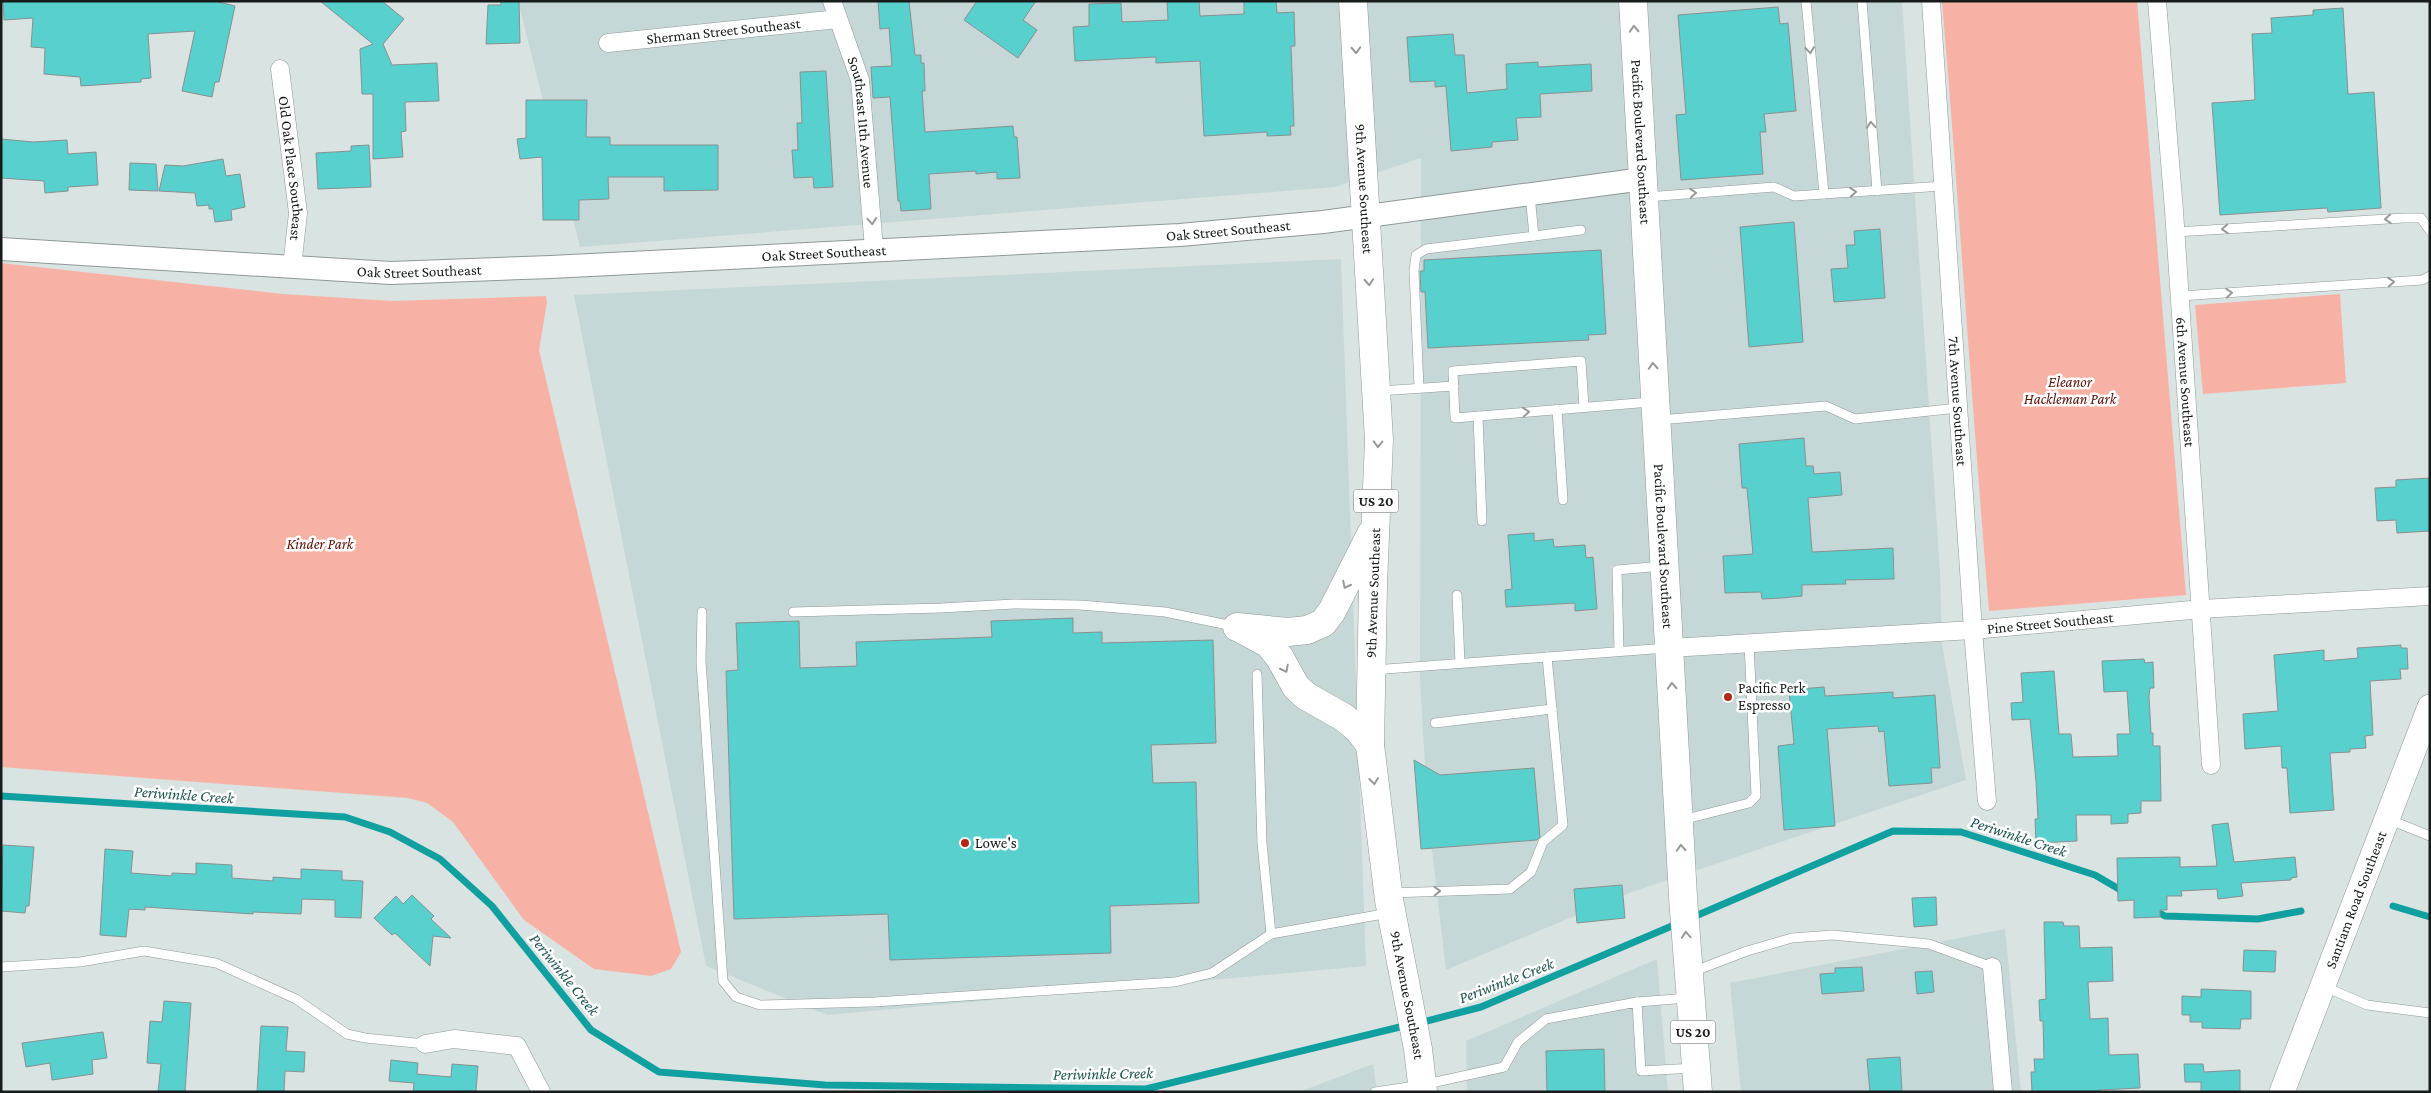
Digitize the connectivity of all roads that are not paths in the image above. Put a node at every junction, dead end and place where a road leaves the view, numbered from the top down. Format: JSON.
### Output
{"nodes":[{"id":1,"x":832,"y":1,"type":"edge"},
{"id":2,"x":1353,"y":1,"type":"edge"},
{"id":3,"x":1633,"y":1,"type":"edge"},
{"id":4,"x":1806,"y":1,"type":"edge"},
{"id":5,"x":1862,"y":1,"type":"edge"},
{"id":6,"x":1931,"y":1,"type":"edge"},
{"id":7,"x":2157,"y":1,"type":"edge"},
{"id":8,"x":838,"y":19,"type":"junction"},
{"id":9,"x":608,"y":43,"type":"dead end"},
{"id":10,"x":280,"y":70,"type":"dead end"},
{"id":11,"x":1943,"y":186,"type":"junction"},
{"id":12,"x":1643,"y":188,"type":"junction"},
{"id":13,"x":1876,"y":191,"type":"junction"},
{"id":14,"x":1824,"y":194,"type":"junction"},
{"id":15,"x":1530,"y":195,"type":"junction"},
{"id":16,"x":1365,"y":217,"type":"junction"},
{"id":17,"x":1581,"y":230,"type":"dead end"},
{"id":18,"x":2430,"y":231,"type":"edge"},
{"id":19,"x":2176,"y":232,"type":"junction"},
{"id":20,"x":1534,"y":236,"type":"junction"},
{"id":21,"x":1,"y":249,"type":"edge"},
{"id":22,"x":874,"y":249,"type":"junction"},
{"id":23,"x":292,"y":267,"type":"junction"},
{"id":24,"x":2430,"y":276,"type":"edge"},
{"id":25,"x":2180,"y":296,"type":"junction"},
{"id":26,"x":1454,"y":386,"type":"junction"},
{"id":27,"x":1419,"y":388,"type":"junction"},
{"id":28,"x":1376,"y":391,"type":"junction"},
{"id":29,"x":1584,"y":407,"type":"junction"},
{"id":30,"x":1958,"y":408,"type":"junction"},
{"id":31,"x":1557,"y":409,"type":"junction"},
{"id":32,"x":1656,"y":411,"type":"junction"},
{"id":33,"x":1478,"y":416,"type":"junction"},
{"id":34,"x":1563,"y":500,"type":"dead end"},
{"id":35,"x":1482,"y":521,"type":"dead end"},
{"id":36,"x":1375,"y":526,"type":"junction"},
{"id":37,"x":1665,"y":566,"type":"junction"},
{"id":38,"x":1457,"y":595,"type":"dead end"},
{"id":39,"x":2430,"y":596,"type":"edge"},
{"id":40,"x":2202,"y":609,"type":"junction"},
{"id":41,"x":702,"y":612,"type":"dead end"},
{"id":42,"x":793,"y":612,"type":"dead end"},
{"id":43,"x":1237,"y":627,"type":"junction"},
{"id":44,"x":1972,"y":630,"type":"junction"},
{"id":45,"x":1749,"y":643,"type":"junction"},
{"id":46,"x":1670,"y":648,"type":"junction"},
{"id":47,"x":1619,"y":651,"type":"junction"},
{"id":48,"x":1547,"y":657,"type":"junction"},
{"id":49,"x":1460,"y":663,"type":"junction"},
{"id":50,"x":1371,"y":670,"type":"junction"},
{"id":51,"x":1257,"y":674,"type":"dead end"},
{"id":52,"x":2430,"y":708,"type":"edge"},
{"id":53,"x":1552,"y":709,"type":"junction"},
{"id":54,"x":1435,"y":723,"type":"dead end"},
{"id":55,"x":1370,"y":745,"type":"junction"},
{"id":56,"x":2211,"y":765,"type":"dead end"},
{"id":57,"x":1987,"y":801,"type":"dead end"},
{"id":58,"x":2387,"y":818,"type":"junction"},
{"id":59,"x":1679,"y":820,"type":"junction"},
{"id":60,"x":2430,"y":836,"type":"edge"},
{"id":61,"x":1390,"y":903,"type":"junction"},
{"id":62,"x":1270,"y":934,"type":"junction"},
{"id":63,"x":1992,"y":966,"type":"joint"},
{"id":64,"x":1,"y":967,"type":"edge"},
{"id":65,"x":1690,"y":985,"type":"junction"},
{"id":66,"x":2322,"y":986,"type":"junction"},
{"id":67,"x":1637,"y":1002,"type":"junction"},
{"id":68,"x":2430,"y":1013,"type":"edge"},
{"id":69,"x":425,"y":1044,"type":"joint"},
{"id":70,"x":1697,"y":1080,"type":"edge"},
{"id":71,"x":1423,"y":1088,"type":"edge"},
{"id":72,"x":541,"y":1092,"type":"edge"},
{"id":73,"x":1375,"y":1092,"type":"edge"},
{"id":74,"x":2003,"y":1092,"type":"edge"},
{"id":75,"x":2282,"y":1092,"type":"edge"}],
"edges":[{"from":1,"to":8,"type":"street","name":"Southeast 11th Avenue"},
{"from":2,"to":16,"type":"highway","name":"9th Avenue Southeast","number":"US 20","one_way":true},
{"from":12,"to":3,"type":"highway","name":"Pacific Boulevard Southeast","number":"US 20","one_way":true},
{"from":4,"to":14,"type":"lane","one_way":true},
{"from":13,"to":5,"type":"lane","one_way":true},
{"from":6,"to":11,"type":"street","name":"7th Avenue Southeast"},
{"from":7,"to":19,"type":"street","name":"6th Avenue Southeast"},
{"from":8,"to":9,"type":"street","name":"Sherman Street Southeast"},
{"from":8,"to":22,"type":"street","name":"Southeast 11th Avenue","one_way":true},
{"from":10,"to":23,"type":"street","name":"Old Oak Place Southeast"},
{"from":11,"to":13,"type":"lane"},
{"from":11,"to":30,"type":"street","name":"7th Avenue Southeast"},
{"from":12,"to":14,"type":"lane","one_way":true},
{"from":12,"to":15,"type":"street","name":"Oak Street Southeast"},
{"from":32,"to":12,"type":"highway","name":"Pacific Boulevard Southeast","number":"US 20","one_way":true},
{"from":14,"to":13,"type":"lane","one_way":true},
{"from":15,"to":16,"type":"street","name":"Oak Street Southeast"},
{"from":15,"to":20,"type":"lane"},
{"from":16,"to":22,"type":"street","name":"Oak Street Southeast"},
{"from":16,"to":28,"type":"highway","name":"9th Avenue Southeast","number":"US 20","one_way":true},
{"from":17,"to":20,"type":"lane"},
{"from":18,"to":19,"type":"lane","one_way":true},
{"from":19,"to":25,"type":"street","name":"6th Avenue Southeast"},
{"from":20,"to":27,"type":"lane"},
{"from":21,"to":23,"type":"street","name":"Oak Street Southeast"},
{"from":22,"to":23,"type":"street","name":"Oak Street Southeast"},
{"from":25,"to":24,"type":"lane","one_way":true},
{"from":25,"to":40,"type":"street","name":"6th Avenue Southeast"},
{"from":26,"to":27,"type":"lane"},
{"from":26,"to":29,"type":"lane"},
{"from":26,"to":33,"type":"lane"},
{"from":27,"to":28,"type":"lane"},
{"from":28,"to":36,"type":"highway","name":"9th Avenue Southeast","number":"US 20","one_way":true},
{"from":29,"to":31,"type":"lane"},
{"from":29,"to":32,"type":"lane"},
{"from":30,"to":32,"type":"lane"},
{"from":30,"to":44,"type":"street","name":"7th Avenue Southeast"},
{"from":33,"to":31,"type":"lane","one_way":true},
{"from":31,"to":34,"type":"lane"},
{"from":32,"to":37,"type":"highway","name":"Pacific Boulevard Southeast","number":"US 20"},
{"from":33,"to":35,"type":"lane"},
{"from":36,"to":43,"type":"highway","one_way":true},
{"from":36,"to":50,"type":"highway","name":"9th Avenue Southeast","number":"US 20"},
{"from":37,"to":46,"type":"highway","name":"Pacific Boulevard Southeast","number":"US 20"},
{"from":37,"to":47,"type":"lane"},
{"from":38,"to":49,"type":"lane"},
{"from":39,"to":40,"type":"street","name":"Pine Street Southeast"},
{"from":40,"to":44,"type":"street","name":"Pine Street Southeast"},
{"from":40,"to":56,"type":"street","name":"6th Avenue Southeast"},
{"from":41,"to":62,"type":"lane"},
{"from":42,"to":43,"type":"lane"},
{"from":43,"to":55,"type":"highway","one_way":true},
{"from":44,"to":45,"type":"street","name":"Pine Street Southeast"},
{"from":44,"to":57,"type":"street","name":"7th Avenue Southeast"},
{"from":45,"to":46,"type":"street","name":"Pine Street Southeast"},
{"from":45,"to":59,"type":"lane"},
{"from":46,"to":47,"type":"lane"},
{"from":59,"to":46,"type":"highway","name":"Pacific Boulevard Southeast","number":"US 20","one_way":true},
{"from":47,"to":48,"type":"lane"},
{"from":48,"to":49,"type":"lane"},
{"from":48,"to":53,"type":"lane"},
{"from":49,"to":50,"type":"lane"},
{"from":50,"to":55,"type":"highway","name":"9th Avenue Southeast","number":"US 20"},
{"from":51,"to":62,"type":"lane"},
{"from":52,"to":58,"type":"main road","name":"Santiam Road Southeast"},
{"from":53,"to":54,"type":"lane"},
{"from":61,"to":53,"type":"lane","one_way":true},
{"from":55,"to":61,"type":"highway","name":"9th Avenue Southeast","number":"US 20","one_way":true},
{"from":58,"to":60,"type":"lane"},
{"from":58,"to":66,"type":"main road","name":"Santiam Road Southeast"},
{"from":65,"to":59,"type":"highway","name":"Pacific Boulevard Southeast","number":"US 20","one_way":true},
{"from":61,"to":62,"type":"lane"},
{"from":61,"to":71,"type":"highway","name":"9th Avenue Southeast","number":"US 20"},
{"from":63,"to":65,"type":"lane"},
{"from":63,"to":74,"type":"street"},
{"from":64,"to":69,"type":"lane"},
{"from":65,"to":67,"type":"lane"},
{"from":65,"to":70,"type":"highway","name":"Pacific Boulevard Southeast","number":"US 20"},
{"from":66,"to":68,"type":"lane"},
{"from":66,"to":75,"type":"main road","name":"Santiam Road Southeast"},
{"from":67,"to":70,"type":"lane"},
{"from":67,"to":71,"type":"lane"},
{"from":69,"to":72,"type":"street"},
{"from":71,"to":73,"type":"lane"}]}
